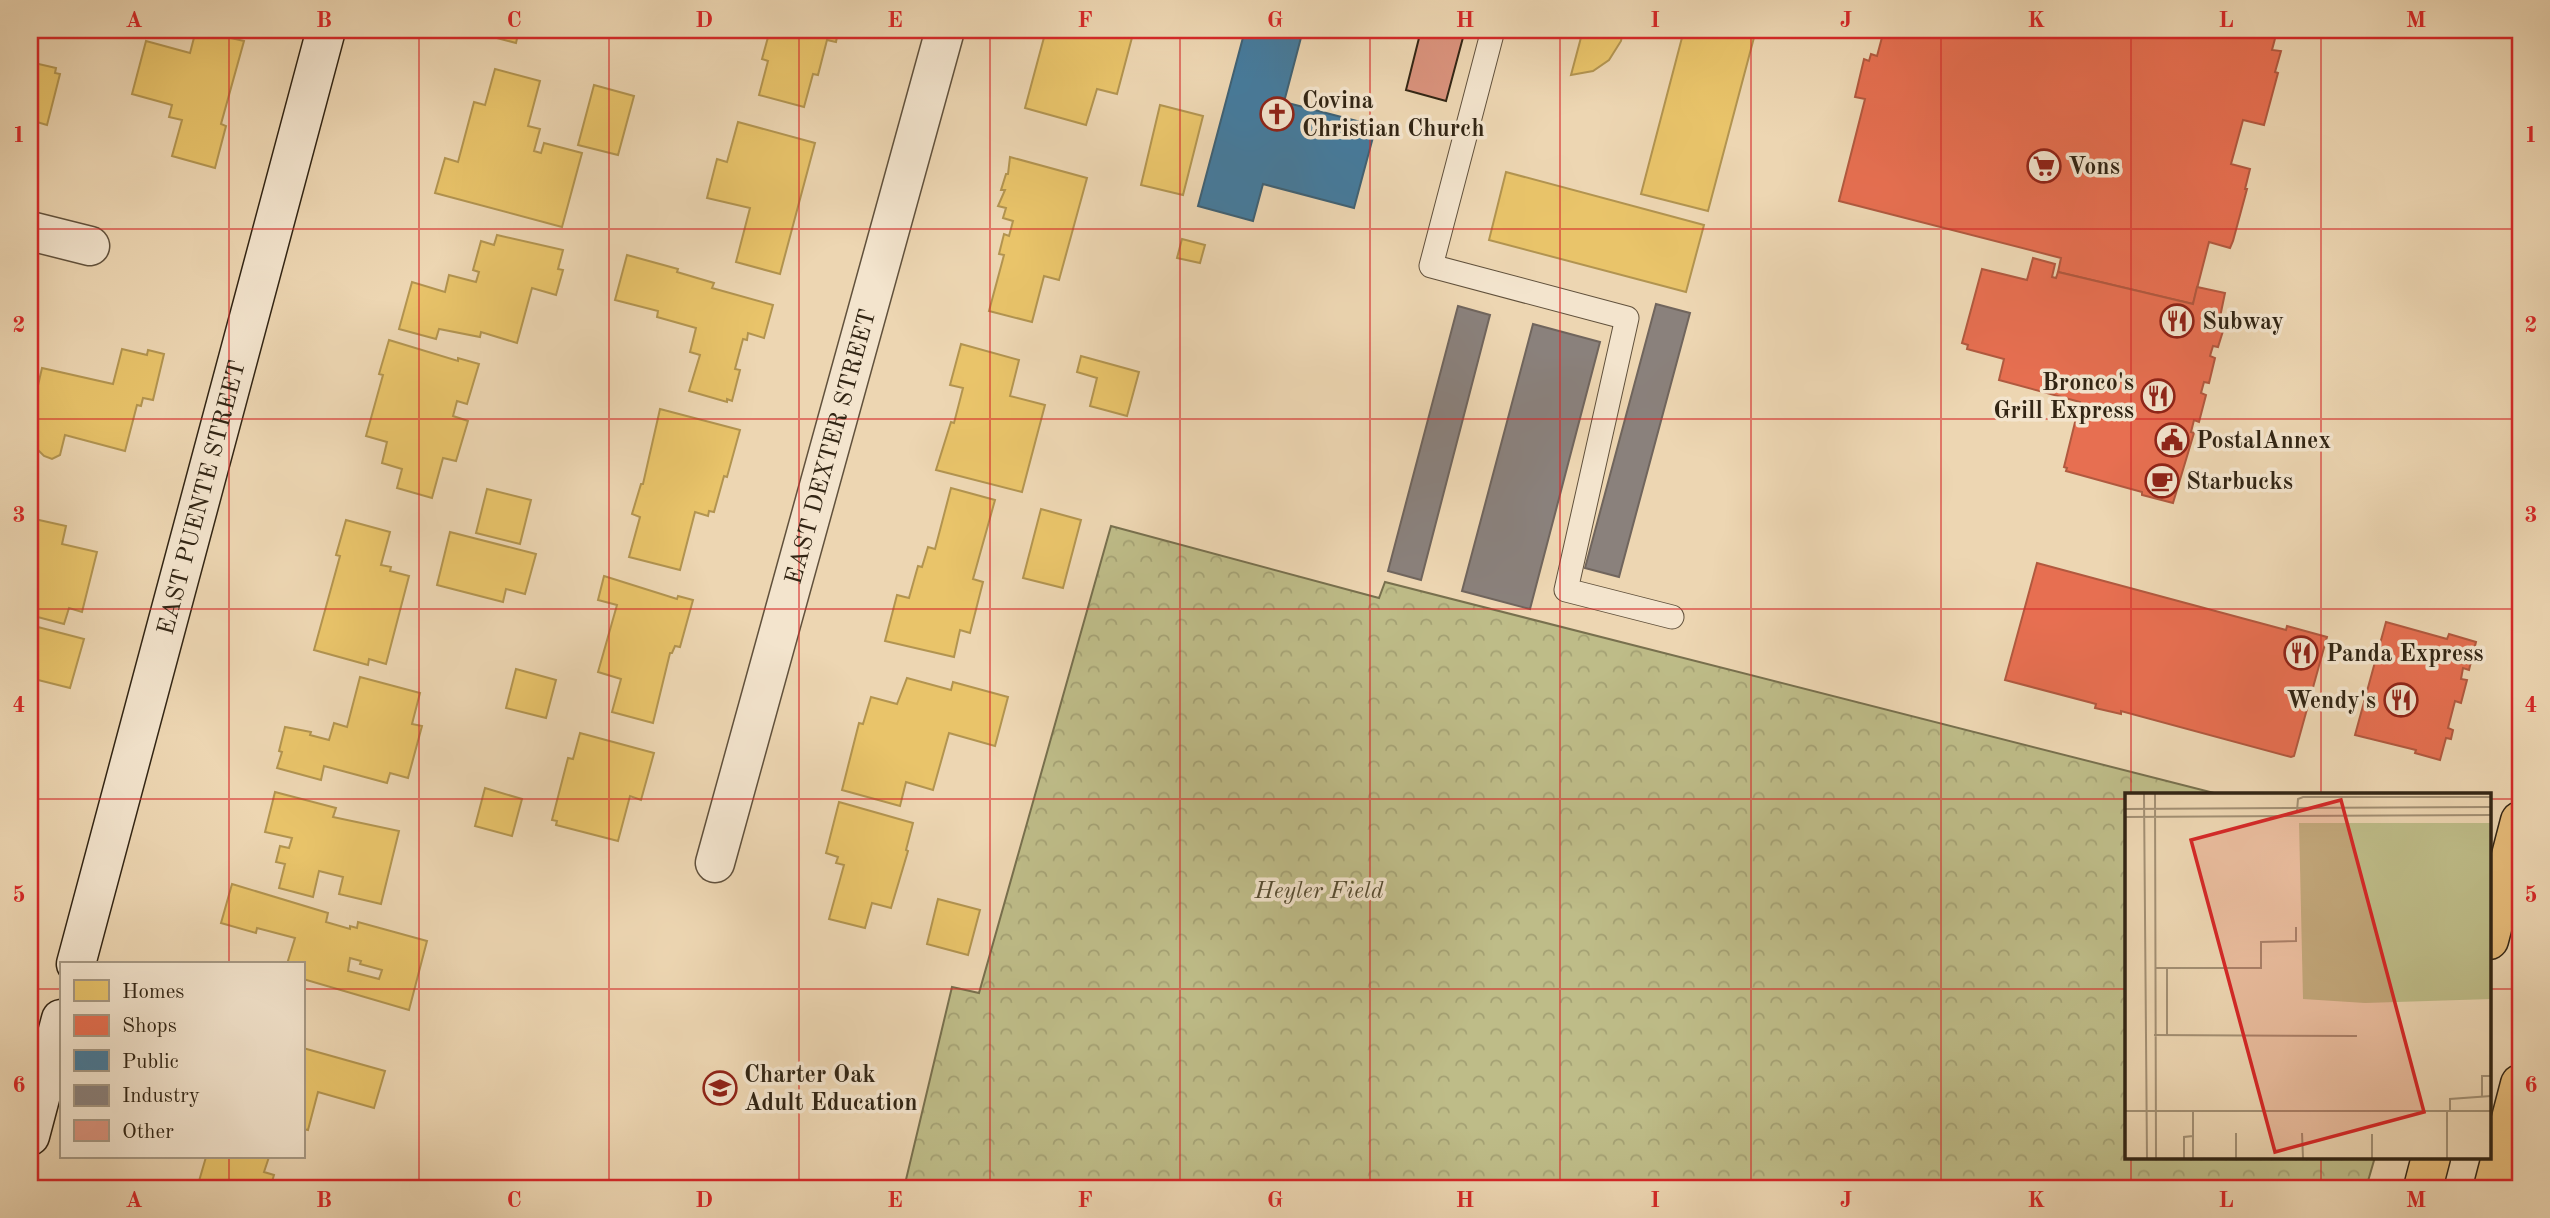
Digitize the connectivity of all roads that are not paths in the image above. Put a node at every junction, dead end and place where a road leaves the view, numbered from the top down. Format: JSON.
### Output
{"nodes":[{"id":1,"x":326,"y":30,"type":"edge"},
{"id":2,"x":945,"y":30,"type":"edge"},
{"id":3,"x":1493,"y":30,"type":"edge"},
{"id":4,"x":30,"y":230,"type":"edge"},
{"id":5,"x":90,"y":246,"type":"dead end"},
{"id":6,"x":1672,"y":617,"type":"dead end"},
{"id":7,"x":2518,"y":841,"type":"edge"},
{"id":8,"x":715,"y":863,"type":"dead end"},
{"id":9,"x":2490,"y":937,"type":"edge"},
{"id":10,"x":77,"y":962,"type":"edge"},
{"id":11,"x":60,"y":1022,"type":"edge"},
{"id":12,"x":2520,"y":1084,"type":"edge"},
{"id":13,"x":30,"y":1136,"type":"edge"},
{"id":14,"x":2431,"y":1158,"type":"edge"},
{"id":15,"x":2423,"y":1188,"type":"edge"},
{"id":16,"x":2493,"y":1188,"type":"edge"}],
"edges":[{"from":1,"to":10,"type":"street","name":"EAST PUENTE STREET"},
{"from":2,"to":8,"type":"street","name":"EAST DEXTER STREET"},
{"from":3,"to":6,"type":"lane"},
{"from":4,"to":5,"type":"street"},
{"from":7,"to":9,"type":"main road"},
{"from":11,"to":13,"type":"street"},
{"from":12,"to":16,"type":"main road"},
{"from":14,"to":15,"type":"main road"}]}
